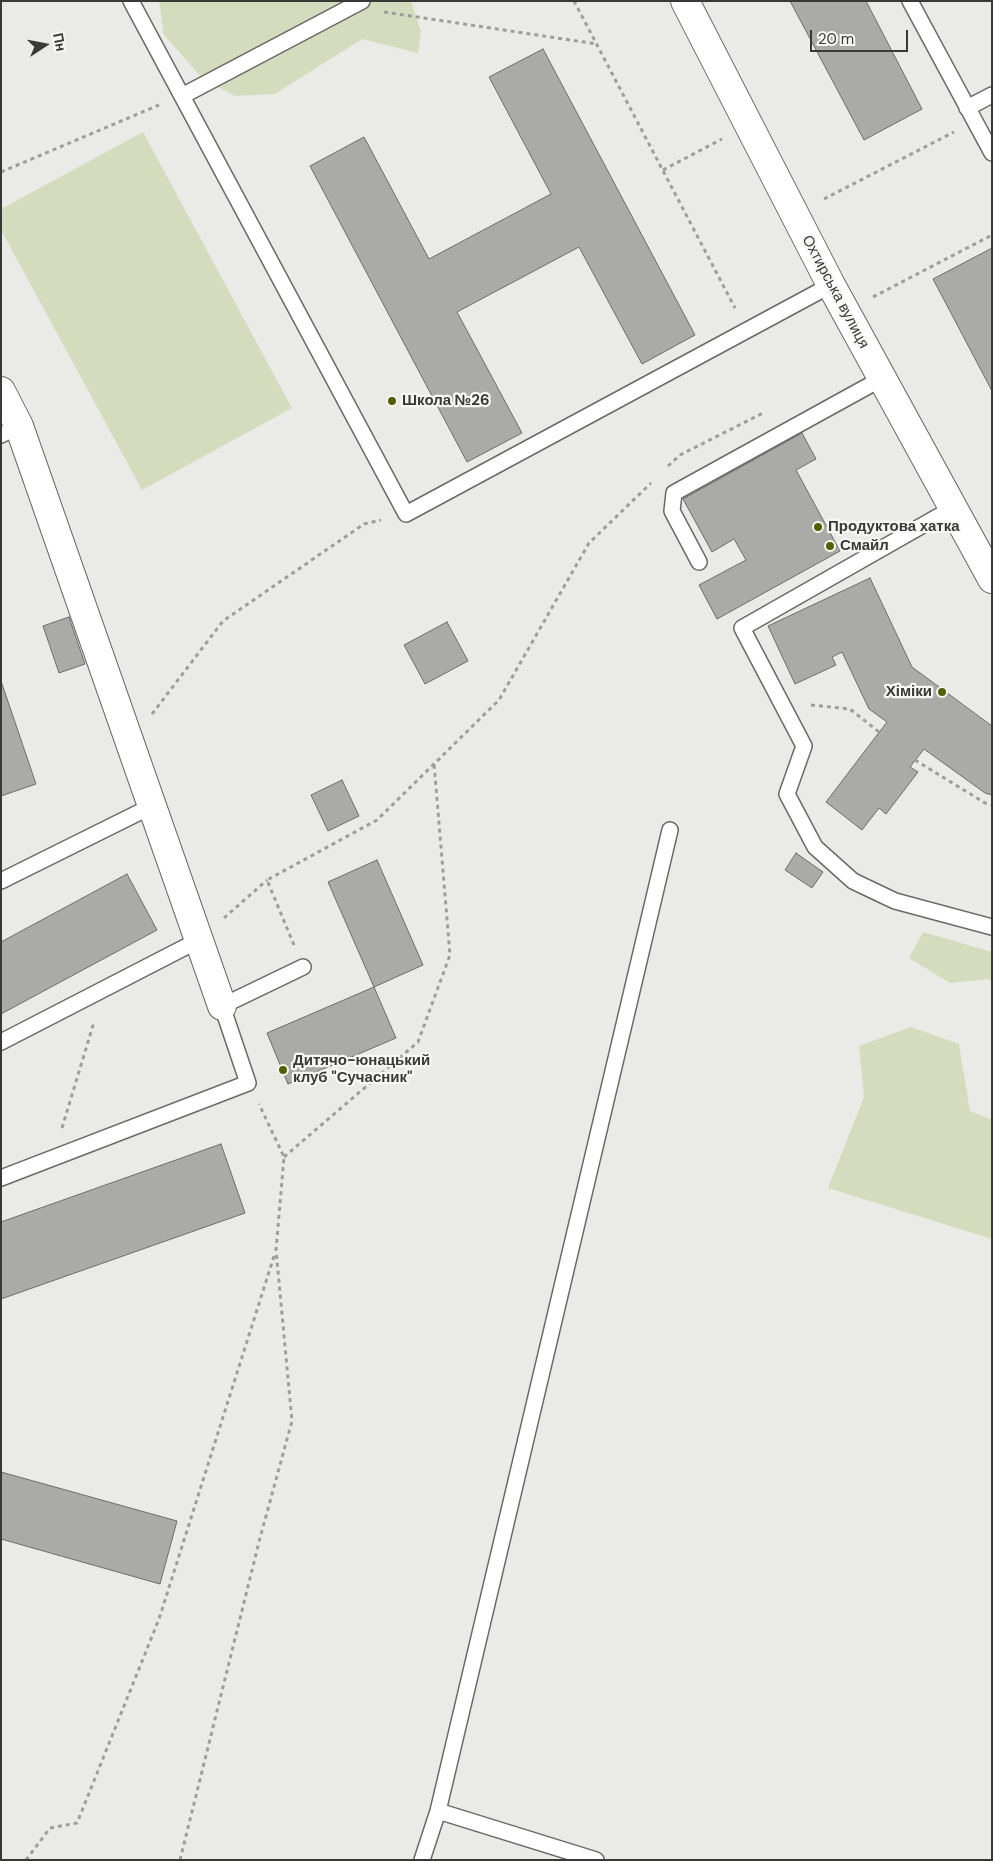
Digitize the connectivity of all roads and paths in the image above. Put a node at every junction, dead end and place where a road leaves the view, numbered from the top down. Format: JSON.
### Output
{"nodes":[{"id":1,"x":131,"y":1,"type":"edge"},
{"id":2,"x":574,"y":1,"type":"edge"},
{"id":3,"x":685,"y":1,"type":"edge"},
{"id":4,"x":910,"y":1,"type":"edge"},
{"id":5,"x":357,"y":4,"type":"edge"},
{"id":6,"x":597,"y":44,"type":"junction"},
{"id":7,"x":992,"y":95,"type":"edge"},
{"id":8,"x":182,"y":96,"type":"junction"},
{"id":9,"x":968,"y":108,"type":"junction"},
{"id":10,"x":975,"y":122,"type":"junction"},
{"id":11,"x":748,"y":126,"type":"junction"},
{"id":12,"x":992,"y":153,"type":"edge"},
{"id":13,"x":663,"y":170,"type":"junction"},
{"id":14,"x":1,"y":172,"type":"edge"},
{"id":15,"x":824,"y":199,"type":"dead end"},
{"id":16,"x":992,"y":235,"type":"edge"},
{"id":17,"x":831,"y":286,"type":"junction"},
{"id":18,"x":873,"y":297,"type":"dead end"},
{"id":19,"x":747,"y":331,"type":"junction"},
{"id":20,"x":881,"y":379,"type":"junction"},
{"id":21,"x":1,"y":391,"type":"edge"},
{"id":22,"x":770,"y":410,"type":"dead end"},
{"id":23,"x":10,"y":431,"type":"edge"},
{"id":24,"x":666,"y":468,"type":"dead end"},
{"id":25,"x":652,"y":482,"type":"dead end"},
{"id":26,"x":953,"y":508,"type":"junction"},
{"id":27,"x":406,"y":514,"type":"junction"},
{"id":28,"x":699,"y":562,"type":"dead end"},
{"id":29,"x":992,"y":579,"type":"edge"},
{"id":30,"x":780,"y":702,"type":"junction"},
{"id":31,"x":879,"y":732,"type":"dead end"},
{"id":32,"x":130,"y":742,"type":"junction"},
{"id":33,"x":915,"y":760,"type":"dead end"},
{"id":34,"x":434,"y":763,"type":"junction"},
{"id":35,"x":992,"y":805,"type":"edge"},
{"id":36,"x":152,"y":806,"type":"junction"},
{"id":37,"x":670,"y":830,"type":"dead end"},
{"id":38,"x":267,"y":880,"type":"junction"},
{"id":39,"x":1,"y":881,"type":"edge"},
{"id":40,"x":992,"y":927,"type":"edge"},
{"id":41,"x":199,"y":940,"type":"junction"},
{"id":42,"x":303,"y":967,"type":"joint"},
{"id":43,"x":104,"y":989,"type":"junction"},
{"id":44,"x":222,"y":1006,"type":"junction"},
{"id":45,"x":1,"y":1042,"type":"edge"},
{"id":46,"x":248,"y":1082,"type":"junction"},
{"id":47,"x":284,"y":1156,"type":"junction"},
{"id":48,"x":53,"y":1158,"type":"junction"},
{"id":49,"x":1,"y":1178,"type":"edge"},
{"id":50,"x":276,"y":1250,"type":"junction"},
{"id":51,"x":438,"y":1811,"type":"junction"},
{"id":52,"x":26,"y":1860,"type":"edge"},
{"id":53,"x":180,"y":1860,"type":"edge"},
{"id":54,"x":422,"y":1860,"type":"edge"},
{"id":55,"x":596,"y":1860,"type":"edge"}],
"edges":[{"from":1,"to":8,"type":"lane"},
{"from":2,"to":6,"type":"path"},
{"from":3,"to":11,"type":"main road","name":"Охтирська вулиця"},
{"from":4,"to":9,"type":"lane"},
{"from":5,"to":6,"type":"path"},
{"from":5,"to":8,"type":"lane"},
{"from":6,"to":13,"type":"path"},
{"from":7,"to":9,"type":"lane"},
{"from":8,"to":14,"type":"path"},
{"from":8,"to":27,"type":"lane"},
{"from":9,"to":10,"type":"lane"},
{"from":10,"to":12,"type":"lane"},
{"from":10,"to":15,"type":"path"},
{"from":11,"to":13,"type":"path"},
{"from":11,"to":17,"type":"main road","name":"Охтирська вулиця"},
{"from":13,"to":19,"type":"path"},
{"from":16,"to":18,"type":"path"},
{"from":17,"to":19,"type":"lane"},
{"from":17,"to":20,"type":"main road","name":"Охтирська вулиця"},
{"from":19,"to":27,"type":"lane"},
{"from":20,"to":26,"type":"main road","name":"Охтирська вулиця"},
{"from":20,"to":28,"type":"lane"},
{"from":21,"to":23,"type":"main road"},
{"from":22,"to":24,"type":"path"},
{"from":23,"to":32,"type":"main road"},
{"from":25,"to":34,"type":"path"},
{"from":26,"to":29,"type":"main road","name":"Охтирська вулиця"},
{"from":26,"to":30,"type":"lane"},
{"from":27,"to":32,"type":"path"},
{"from":30,"to":31,"type":"path"},
{"from":30,"to":40,"type":"lane"},
{"from":32,"to":36,"type":"main road"},
{"from":33,"to":35,"type":"path"},
{"from":34,"to":38,"type":"path"},
{"from":34,"to":47,"type":"path"},
{"from":36,"to":39,"type":"lane"},
{"from":36,"to":41,"type":"main road"},
{"from":37,"to":51,"type":"lane"},
{"from":38,"to":41,"type":"path"},
{"from":38,"to":42,"type":"path"},
{"from":41,"to":43,"type":"lane"},
{"from":41,"to":44,"type":"main road"},
{"from":42,"to":44,"type":"lane"},
{"from":43,"to":45,"type":"lane"},
{"from":43,"to":48,"type":"path"},
{"from":44,"to":46,"type":"lane"},
{"from":46,"to":47,"type":"path"},
{"from":46,"to":48,"type":"lane"},
{"from":47,"to":50,"type":"path"},
{"from":48,"to":49,"type":"lane"},
{"from":50,"to":52,"type":"path"},
{"from":50,"to":53,"type":"path"},
{"from":51,"to":54,"type":"lane"},
{"from":51,"to":55,"type":"lane"}]}
